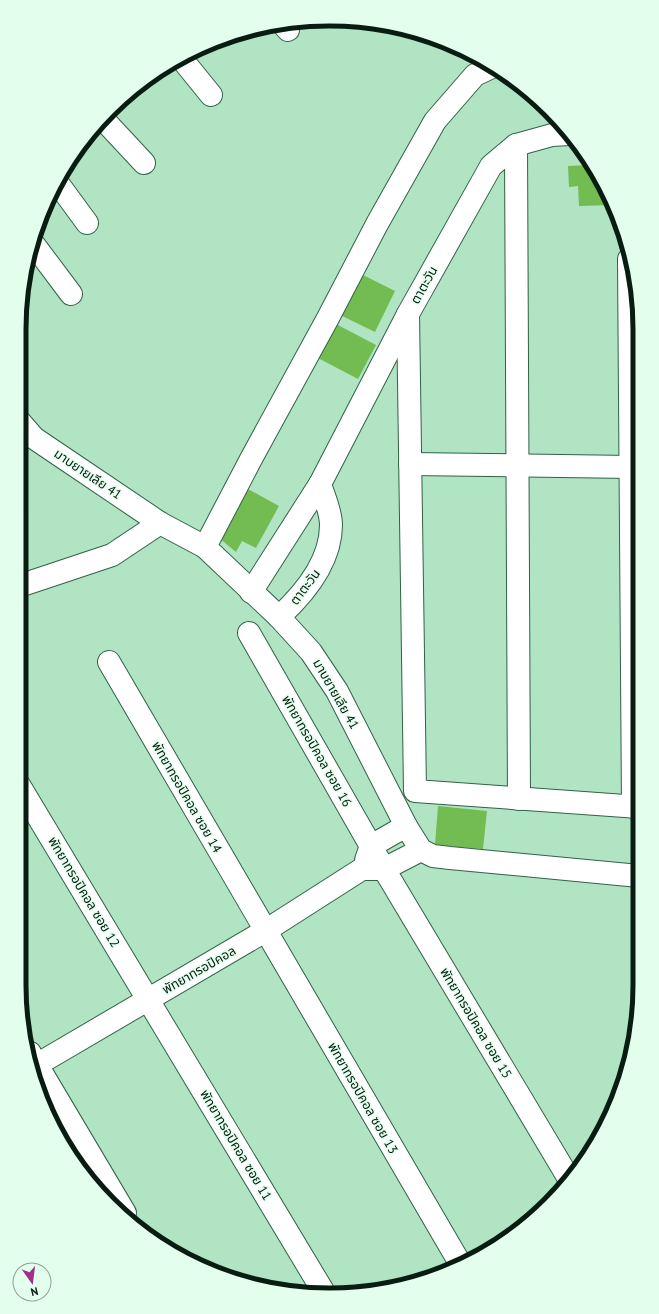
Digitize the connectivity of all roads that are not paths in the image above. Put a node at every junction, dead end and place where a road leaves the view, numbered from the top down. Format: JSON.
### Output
{"nodes":[{"id":1,"x":185,"y":63,"type":"edge"},
{"id":2,"x":486,"y":70,"type":"edge"},
{"id":3,"x":211,"y":95,"type":"dead end"},
{"id":4,"x":107,"y":123,"type":"edge"},
{"id":5,"x":562,"y":134,"type":"edge"},
{"id":6,"x":516,"y":145,"type":"junction"},
{"id":7,"x":144,"y":163,"type":"dead end"},
{"id":8,"x":61,"y":188,"type":"edge"},
{"id":9,"x":87,"y":222,"type":"dead end"},
{"id":10,"x":37,"y":248,"type":"edge"},
{"id":11,"x":629,"y":284,"type":"edge"},
{"id":12,"x":71,"y":294,"type":"dead end"},
{"id":13,"x":408,"y":314,"type":"junction"},
{"id":14,"x":26,"y":429,"type":"edge"},
{"id":15,"x":410,"y":464,"type":"junction"},
{"id":16,"x":518,"y":466,"type":"junction"},
{"id":17,"x":630,"y":467,"type":"junction"},
{"id":18,"x":320,"y":484,"type":"junction"},
{"id":19,"x":160,"y":523,"type":"junction"},
{"id":20,"x":205,"y":547,"type":"junction"},
{"id":21,"x":26,"y":584,"type":"edge"},
{"id":22,"x":251,"y":592,"type":"junction"},
{"id":23,"x":278,"y":617,"type":"junction"},
{"id":24,"x":249,"y":633,"type":"dead end"},
{"id":25,"x":633,"y":637,"type":"edge"},
{"id":26,"x":109,"y":662,"type":"dead end"},
{"id":27,"x":26,"y":797,"type":"edge"},
{"id":28,"x":519,"y":798,"type":"junction"},
{"id":29,"x":633,"y":807,"type":"edge"},
{"id":30,"x":406,"y":826,"type":"junction"},
{"id":31,"x":371,"y":846,"type":"junction"},
{"id":32,"x":421,"y":850,"type":"junction"},
{"id":33,"x":362,"y":869,"type":"junction"},
{"id":34,"x":384,"y":869,"type":"junction"},
{"id":35,"x":633,"y":875,"type":"edge"},
{"id":36,"x":265,"y":931,"type":"junction"},
{"id":37,"x":149,"y":999,"type":"junction"},
{"id":38,"x":36,"y":1061,"type":"edge"},
{"id":39,"x":39,"y":1071,"type":"edge"},
{"id":40,"x":566,"y":1174,"type":"edge"},
{"id":41,"x":119,"y":1203,"type":"edge"},
{"id":42,"x":458,"y":1260,"type":"edge"},
{"id":43,"x":321,"y":1288,"type":"edge"}],
"edges":[{"from":1,"to":3,"type":"street"},
{"from":2,"to":20,"type":"street"},
{"from":4,"to":7,"type":"street"},
{"from":5,"to":6,"type":"street","name":"ตาตะวัน"},
{"from":6,"to":13,"type":"street","name":"ตาตะวัน"},
{"from":6,"to":16,"type":"street"},
{"from":8,"to":9,"type":"street"},
{"from":10,"to":12,"type":"street"},
{"from":11,"to":17,"type":"street"},
{"from":13,"to":15,"type":"street"},
{"from":13,"to":18,"type":"street","name":"ตาตะวัน"},
{"from":14,"to":19,"type":"street","name":"มาบยายเลีย 41"},
{"from":15,"to":16,"type":"street"},
{"from":15,"to":28,"type":"street"},
{"from":16,"to":17,"type":"street"},
{"from":16,"to":28,"type":"street"},
{"from":17,"to":25,"type":"street"},
{"from":18,"to":22,"type":"street","name":"ตาตะวัน"},
{"from":18,"to":23,"type":"street","name":"ตาตะวัน"},
{"from":19,"to":20,"type":"street","name":"มาบยายเลีย 41"},
{"from":19,"to":21,"type":"street"},
{"from":20,"to":22,"type":"street","name":"มาบยายเลีย 41"},
{"from":22,"to":23,"type":"street","name":"มาบยายเลีย 41"},
{"from":23,"to":30,"type":"street","name":"มาบยายเลีย 41"},
{"from":24,"to":31,"type":"street","name":"พัทยาทรอปิคอล ซอย 16"},
{"from":26,"to":36,"type":"street","name":"พัทยาทรอปิคอล ซอย 14"},
{"from":27,"to":37,"type":"street","name":"พัทยาทรอปิคอล ซอย 12"},
{"from":28,"to":29,"type":"street"},
{"from":30,"to":31,"type":"street"},
{"from":30,"to":32,"type":"street","name":"มาบยายเลีย 41"},
{"from":31,"to":33,"type":"street"},
{"from":31,"to":34,"type":"street","name":"พัทยาทรอปิคอล ซอย 16"},
{"from":32,"to":34,"type":"street"},
{"from":32,"to":35,"type":"street"},
{"from":33,"to":34,"type":"street"},
{"from":33,"to":36,"type":"street","name":"พัทยาทรอปิคอล"},
{"from":34,"to":40,"type":"street","name":"พัทยาทรอปิคอล ซอย 15"},
{"from":36,"to":37,"type":"street","name":"พัทยาทรอปิคอล"},
{"from":36,"to":42,"type":"street","name":"พัทยาทรอปิคอล ซอย 13"},
{"from":37,"to":38,"type":"street","name":"พัทยาทรอปิคอล"},
{"from":37,"to":43,"type":"street","name":"พัทยาทรอปิคอล ซอย 11"},
{"from":39,"to":41,"type":"street"}]}
